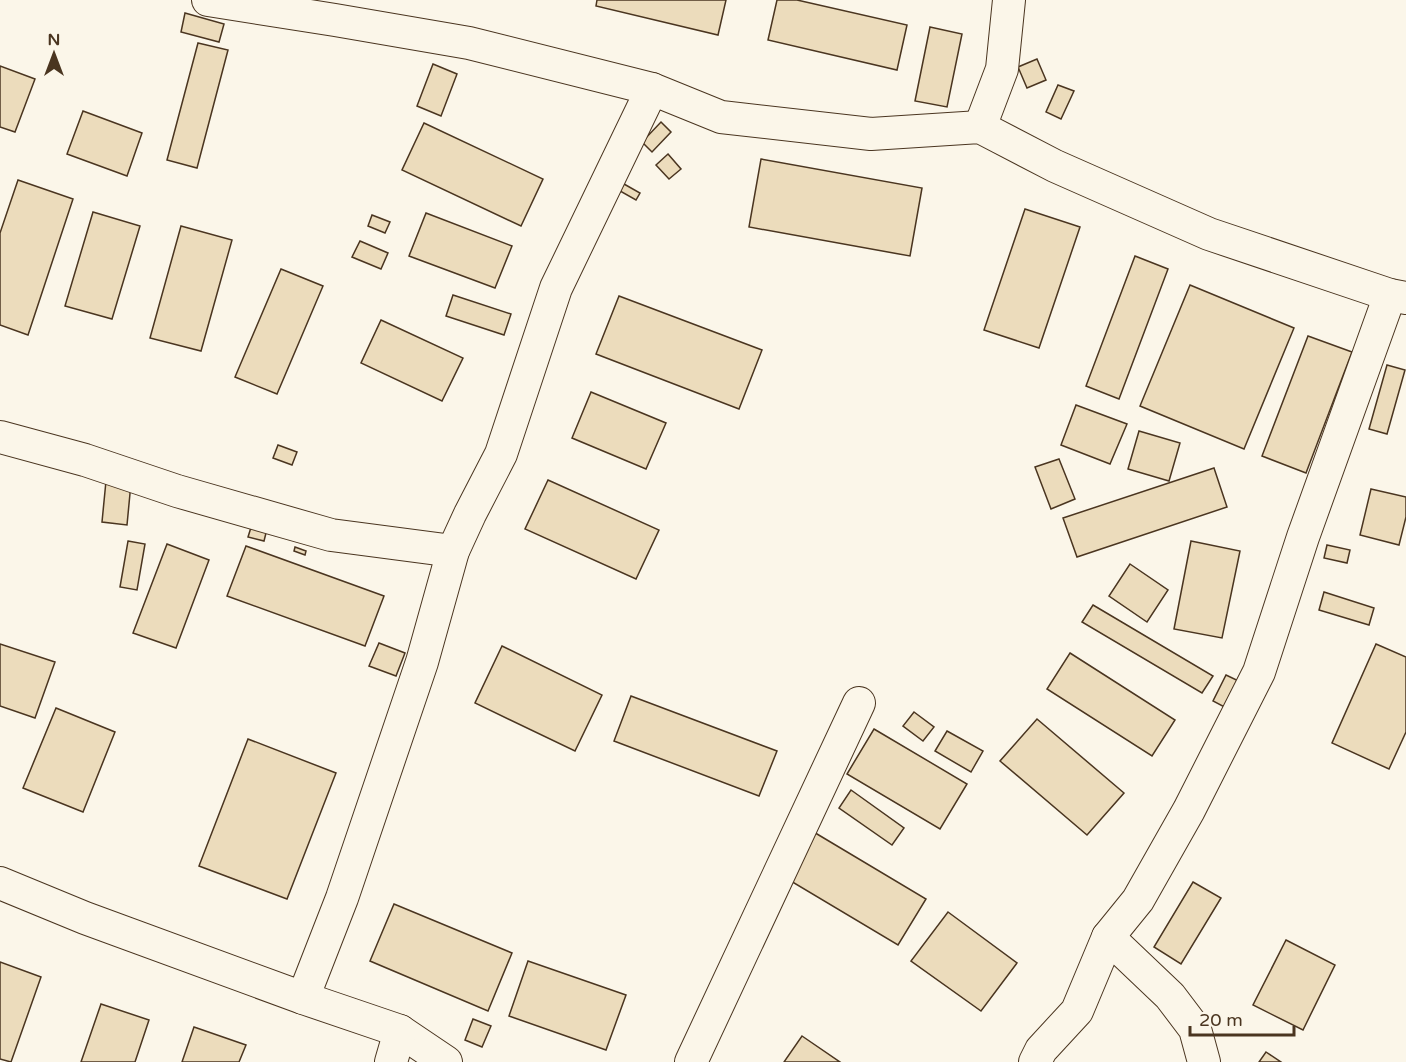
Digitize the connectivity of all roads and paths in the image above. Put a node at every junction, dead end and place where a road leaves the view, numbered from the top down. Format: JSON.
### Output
{"nodes":[{"id":1,"x":208,"y":0,"type":"edge"},
{"id":2,"x":1009,"y":0,"type":"edge"},
{"id":3,"x":652,"y":89,"type":"junction"},
{"id":4,"x":980,"y":127,"type":"junction"},
{"id":5,"x":1398,"y":297,"type":"edge"},
{"id":6,"x":0,"y":437,"type":"edge"},
{"id":7,"x":453,"y":551,"type":"junction"},
{"id":8,"x":859,"y":703,"type":"dead end"},
{"id":9,"x":0,"y":883,"type":"edge"},
{"id":10,"x":1108,"y":937,"type":"junction"},
{"id":11,"x":303,"y":998,"type":"junction"},
{"id":12,"x":400,"y":1031,"type":"junction"},
{"id":13,"x":391,"y":1062,"type":"edge"},
{"id":14,"x":446,"y":1062,"type":"edge"},
{"id":15,"x":691,"y":1062,"type":"edge"},
{"id":16,"x":1035,"y":1062,"type":"edge"},
{"id":17,"x":1204,"y":1062,"type":"edge"}],
"edges":[{"from":1,"to":3,"type":"street"},
{"from":2,"to":4,"type":"street"},
{"from":3,"to":4,"type":"street"},
{"from":3,"to":7,"type":"street"},
{"from":4,"to":5,"type":"street"},
{"from":5,"to":10,"type":"street"},
{"from":6,"to":7,"type":"street"},
{"from":7,"to":11,"type":"street"},
{"from":8,"to":15,"type":"street"},
{"from":9,"to":11,"type":"street"},
{"from":10,"to":16,"type":"street"},
{"from":10,"to":17,"type":"street"},
{"from":11,"to":12,"type":"street"},
{"from":12,"to":13,"type":"street"},
{"from":12,"to":14,"type":"street"}]}
